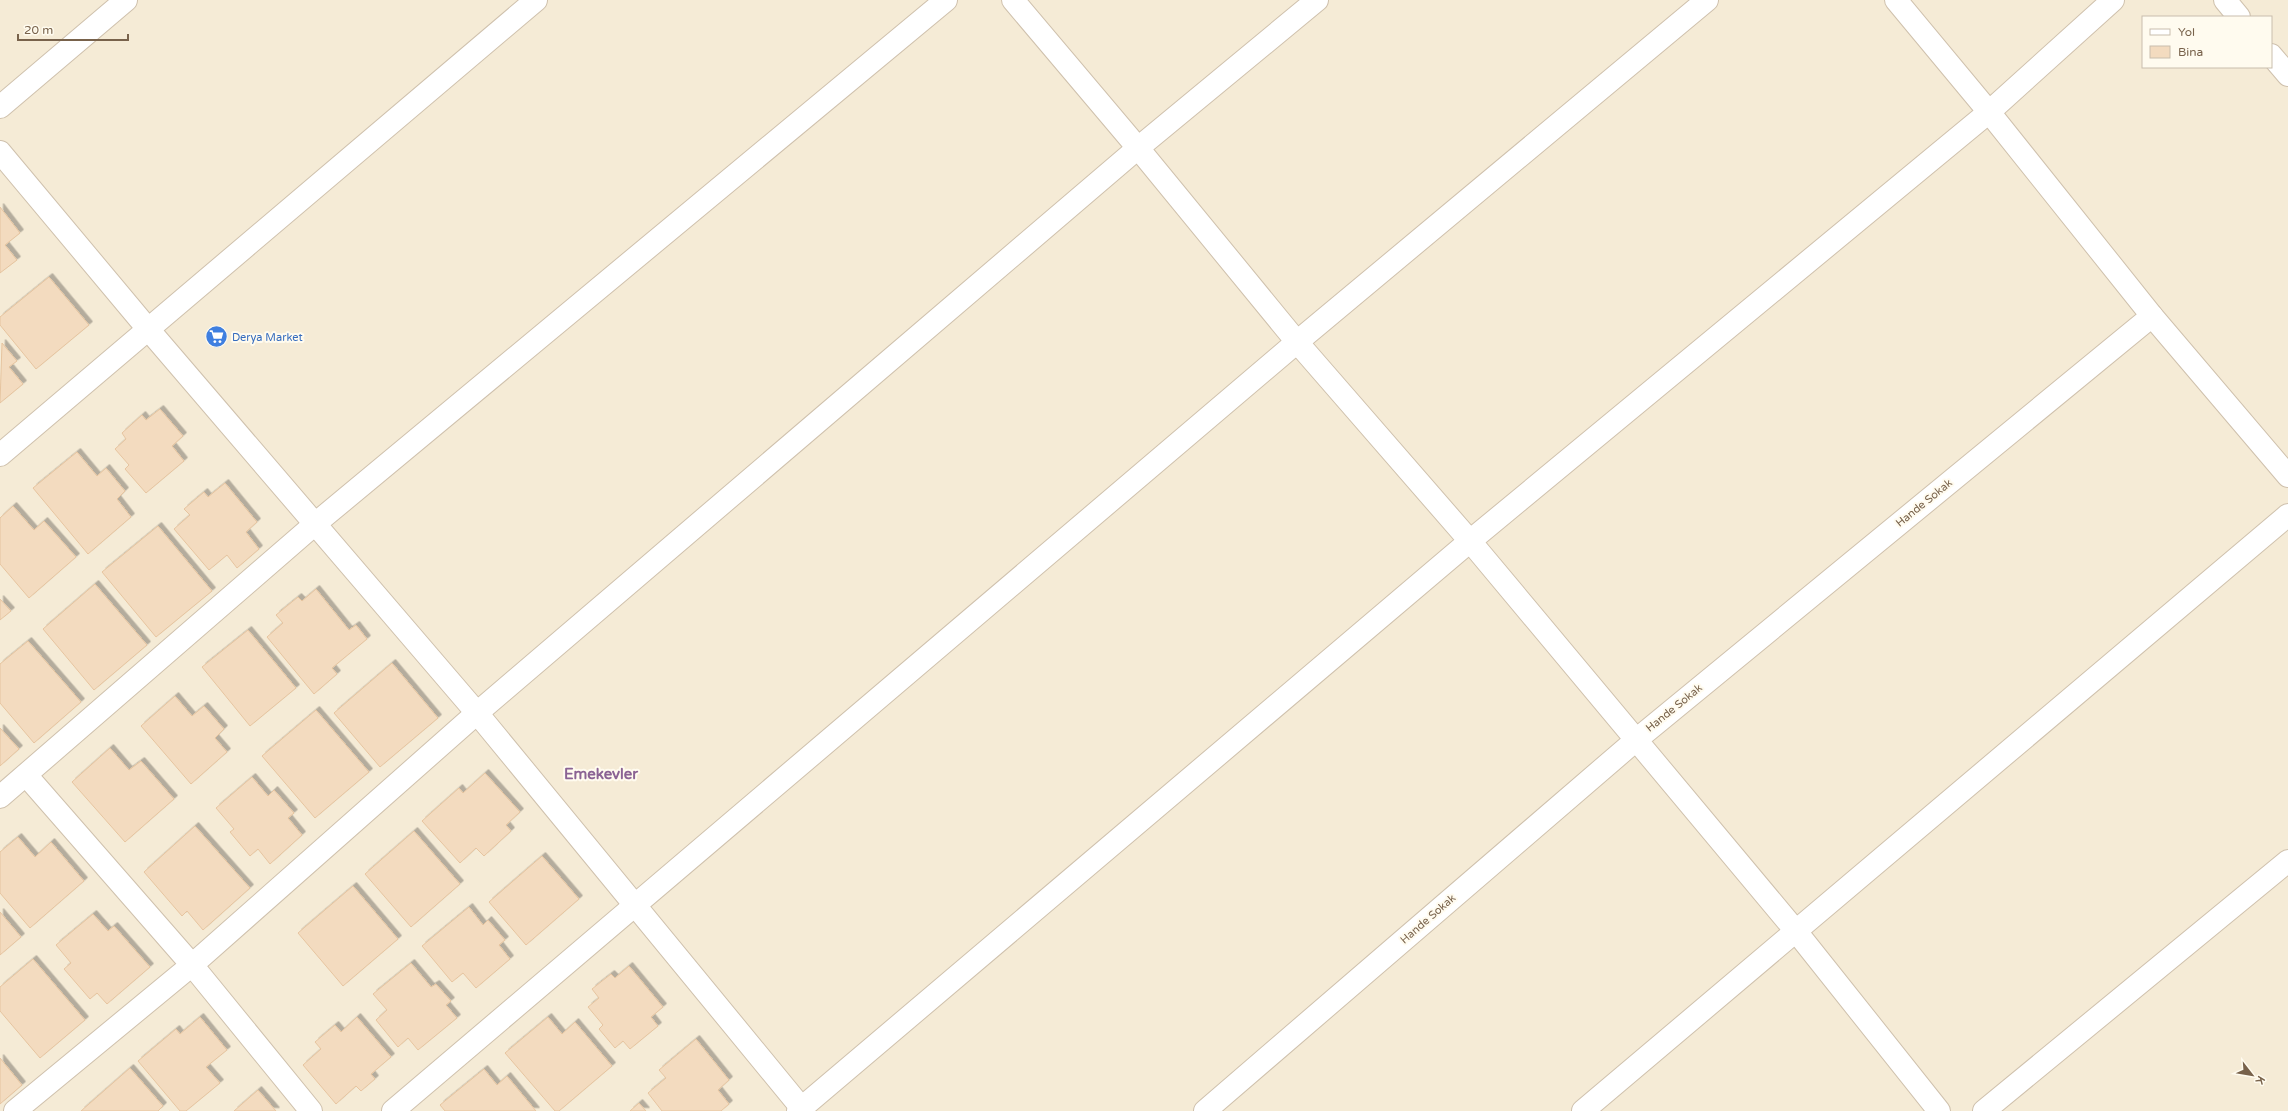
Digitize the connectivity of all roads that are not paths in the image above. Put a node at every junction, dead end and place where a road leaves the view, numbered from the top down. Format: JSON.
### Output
{"nodes":[{"id":1,"x":126,"y":0,"type":"edge"},
{"id":2,"x":536,"y":0,"type":"edge"},
{"id":3,"x":946,"y":0,"type":"edge"},
{"id":4,"x":1013,"y":0,"type":"edge"},
{"id":5,"x":1317,"y":0,"type":"edge"},
{"id":6,"x":1707,"y":0,"type":"edge"},
{"id":7,"x":1896,"y":0,"type":"edge"},
{"id":8,"x":2113,"y":0,"type":"edge"},
{"id":9,"x":2224,"y":0,"type":"edge"},
{"id":10,"x":2238,"y":16,"type":"edge"},
{"id":11,"x":2272,"y":56,"type":"edge"},
{"id":12,"x":2288,"y":75,"type":"edge"},
{"id":13,"x":0,"y":108,"type":"edge"},
{"id":14,"x":1989,"y":112,"type":"junction"},
{"id":15,"x":1138,"y":148,"type":"junction"},
{"id":16,"x":0,"y":152,"type":"edge"},
{"id":17,"x":2152,"y":316,"type":"junction"},
{"id":18,"x":148,"y":329,"type":"junction"},
{"id":19,"x":1297,"y":342,"type":"junction"},
{"id":20,"x":0,"y":456,"type":"edge"},
{"id":21,"x":2288,"y":476,"type":"edge"},
{"id":22,"x":2288,"y":516,"type":"edge"},
{"id":23,"x":315,"y":524,"type":"junction"},
{"id":24,"x":1470,"y":541,"type":"junction"},
{"id":25,"x":477,"y":712,"type":"junction"},
{"id":26,"x":1636,"y":740,"type":"junction"},
{"id":27,"x":26,"y":775,"type":"junction"},
{"id":28,"x":0,"y":797,"type":"edge"},
{"id":29,"x":2288,"y":862,"type":"edge"},
{"id":30,"x":636,"y":904,"type":"junction"},
{"id":31,"x":1795,"y":930,"type":"junction"},
{"id":32,"x":192,"y":965,"type":"junction"},
{"id":33,"x":801,"y":1110,"type":"edge"},
{"id":34,"x":14,"y":1111,"type":"edge"},
{"id":35,"x":311,"y":1111,"type":"edge"},
{"id":36,"x":393,"y":1111,"type":"edge"},
{"id":37,"x":1205,"y":1111,"type":"edge"},
{"id":38,"x":1583,"y":1111,"type":"edge"},
{"id":39,"x":1939,"y":1111,"type":"edge"},
{"id":40,"x":1984,"y":1111,"type":"edge"}],
"edges":[{"from":1,"to":13,"type":"street"},
{"from":2,"to":18,"type":"street"},
{"from":3,"to":23,"type":"street"},
{"from":4,"to":15,"type":"street"},
{"from":5,"to":15,"type":"street"},
{"from":6,"to":19,"type":"street"},
{"from":7,"to":14,"type":"street"},
{"from":8,"to":14,"type":"street"},
{"from":9,"to":10,"type":"street"},
{"from":11,"to":12,"type":"street"},
{"from":14,"to":17,"type":"street"},
{"from":14,"to":24,"type":"street"},
{"from":15,"to":19,"type":"street"},
{"from":15,"to":25,"type":"street"},
{"from":16,"to":18,"type":"street"},
{"from":17,"to":21,"type":"street"},
{"from":17,"to":26,"type":"street","name":"Hande Sokak"},
{"from":18,"to":20,"type":"street"},
{"from":18,"to":23,"type":"street"},
{"from":19,"to":24,"type":"street"},
{"from":19,"to":30,"type":"street"},
{"from":22,"to":31,"type":"street"},
{"from":23,"to":25,"type":"street"},
{"from":23,"to":27,"type":"street"},
{"from":24,"to":26,"type":"street"},
{"from":24,"to":33,"type":"street"},
{"from":25,"to":30,"type":"street"},
{"from":25,"to":32,"type":"street"},
{"from":26,"to":31,"type":"street"},
{"from":26,"to":37,"type":"street","name":"Hande Sokak"},
{"from":27,"to":28,"type":"street"},
{"from":27,"to":32,"type":"street"},
{"from":29,"to":40,"type":"street"},
{"from":30,"to":33,"type":"street"},
{"from":30,"to":36,"type":"street"},
{"from":31,"to":38,"type":"street"},
{"from":31,"to":39,"type":"street"},
{"from":32,"to":34,"type":"street"},
{"from":32,"to":35,"type":"street"}]}
